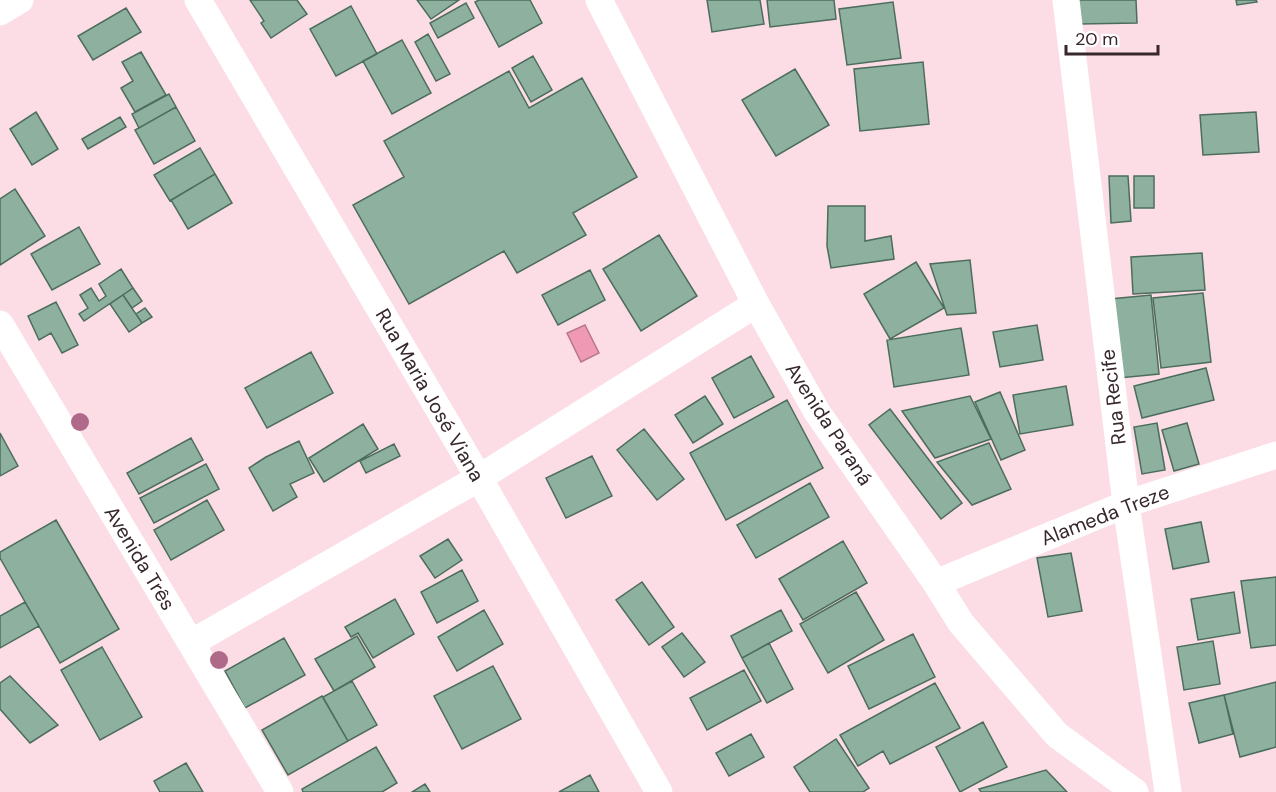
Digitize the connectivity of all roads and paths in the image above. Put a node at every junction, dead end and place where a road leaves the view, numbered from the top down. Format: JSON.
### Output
{"nodes":[{"id":1,"x":20,"y":0,"type":"edge"},
{"id":2,"x":198,"y":0,"type":"edge"},
{"id":3,"x":599,"y":0,"type":"edge"},
{"id":4,"x":1066,"y":0,"type":"edge"},
{"id":5,"x":0,"y":12,"type":"edge"},
{"id":6,"x":756,"y":304,"type":"junction"},
{"id":7,"x":0,"y":324,"type":"edge"},
{"id":8,"x":1276,"y":455,"type":"edge"},
{"id":9,"x":479,"y":478,"type":"junction"},
{"id":10,"x":1126,"y":504,"type":"junction"},
{"id":11,"x":936,"y":583,"type":"junction"},
{"id":12,"x":191,"y":643,"type":"junction"},
{"id":13,"x":280,"y":792,"type":"edge"},
{"id":14,"x":659,"y":792,"type":"edge"},
{"id":15,"x":1136,"y":792,"type":"edge"},
{"id":16,"x":1168,"y":792,"type":"edge"}],
"edges":[{"from":1,"to":5,"type":"street"},
{"from":2,"to":9,"type":"street","name":"Rua Maria José Viana"},
{"from":3,"to":6,"type":"street","name":"Avenida Paraná"},
{"from":4,"to":10,"type":"street","name":"Rua Recife"},
{"from":6,"to":9,"type":"street"},
{"from":6,"to":11,"type":"street","name":"Avenida Paraná"},
{"from":7,"to":12,"type":"street","name":"Avenida Três"},
{"from":8,"to":10,"type":"street","name":"Alameda Treze"},
{"from":9,"to":12,"type":"street"},
{"from":9,"to":14,"type":"street","name":"Rua Maria José Viana"},
{"from":10,"to":11,"type":"street","name":"Alameda Treze"},
{"from":10,"to":16,"type":"street","name":"Rua Recife"},
{"from":11,"to":15,"type":"street","name":"Avenida Paraná"},
{"from":12,"to":13,"type":"street","name":"Avenida Três"}]}
